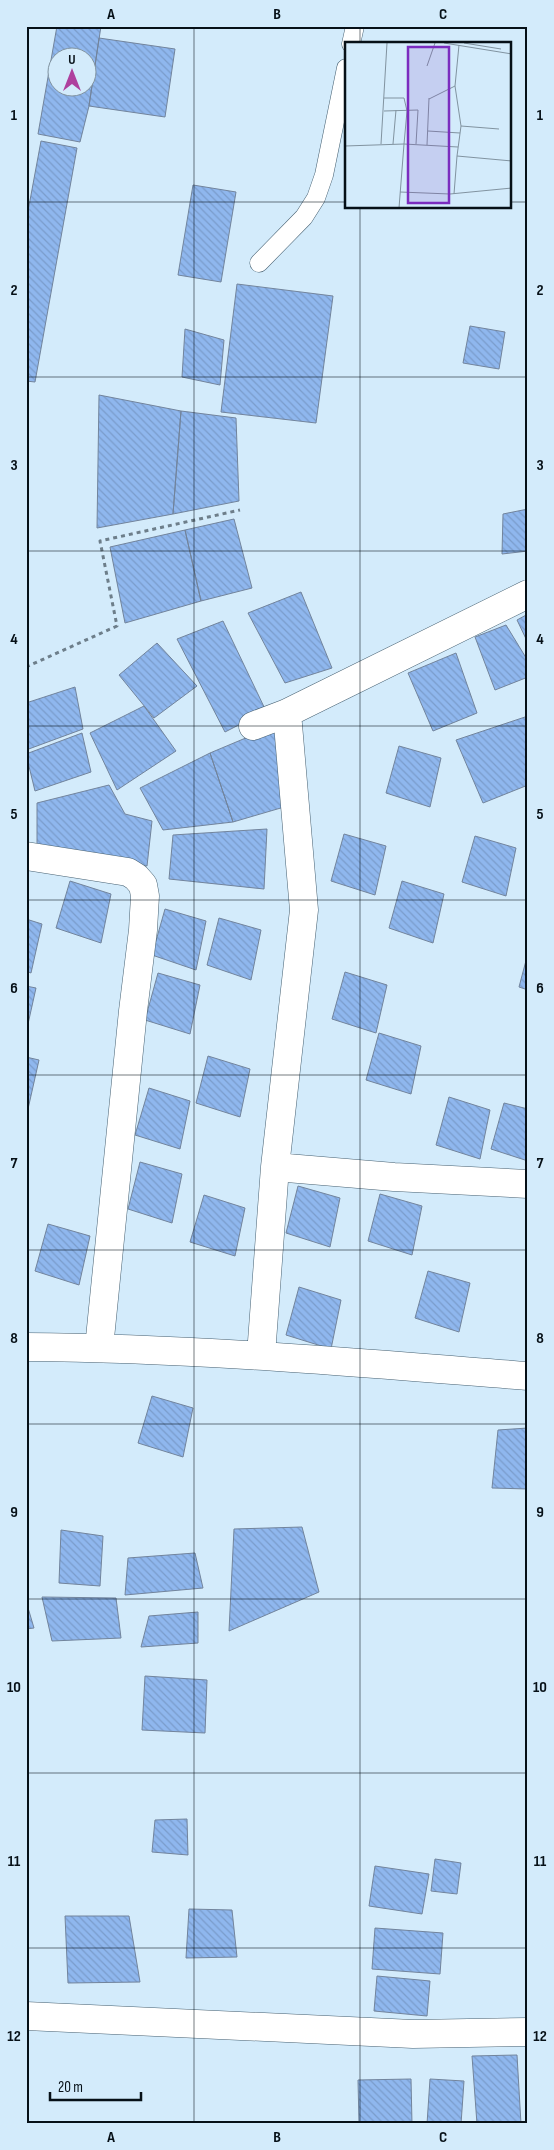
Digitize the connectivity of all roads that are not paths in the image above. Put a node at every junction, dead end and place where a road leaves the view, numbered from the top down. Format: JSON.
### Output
{"nodes":[{"id":1,"x":355,"y":26,"type":"edge"},
{"id":2,"x":351,"y":42,"type":"edge"},
{"id":3,"x":345,"y":73,"type":"edge"},
{"id":4,"x":259,"y":263,"type":"dead end"},
{"id":5,"x":528,"y":594,"type":"edge"},
{"id":6,"x":287,"y":713,"type":"junction"},
{"id":7,"x":253,"y":726,"type":"dead end"},
{"id":8,"x":26,"y":856,"type":"edge"},
{"id":9,"x":275,"y":1166,"type":"junction"},
{"id":10,"x":528,"y":1184,"type":"edge"},
{"id":11,"x":26,"y":1347,"type":"edge"},
{"id":12,"x":99,"y":1348,"type":"junction"},
{"id":13,"x":261,"y":1355,"type":"junction"},
{"id":14,"x":528,"y":1376,"type":"edge"},
{"id":15,"x":26,"y":2016,"type":"edge"},
{"id":16,"x":528,"y":2032,"type":"edge"}],
"edges":[{"from":1,"to":2,"type":"lane"},
{"from":3,"to":4,"type":"lane"},
{"from":5,"to":6,"type":"street"},
{"from":6,"to":7,"type":"street"},
{"from":6,"to":9,"type":"street"},
{"from":8,"to":12,"type":"street"},
{"from":9,"to":10,"type":"street"},
{"from":9,"to":13,"type":"street"},
{"from":11,"to":12,"type":"street"},
{"from":12,"to":13,"type":"street"},
{"from":13,"to":14,"type":"street"},
{"from":15,"to":16,"type":"street"}]}
